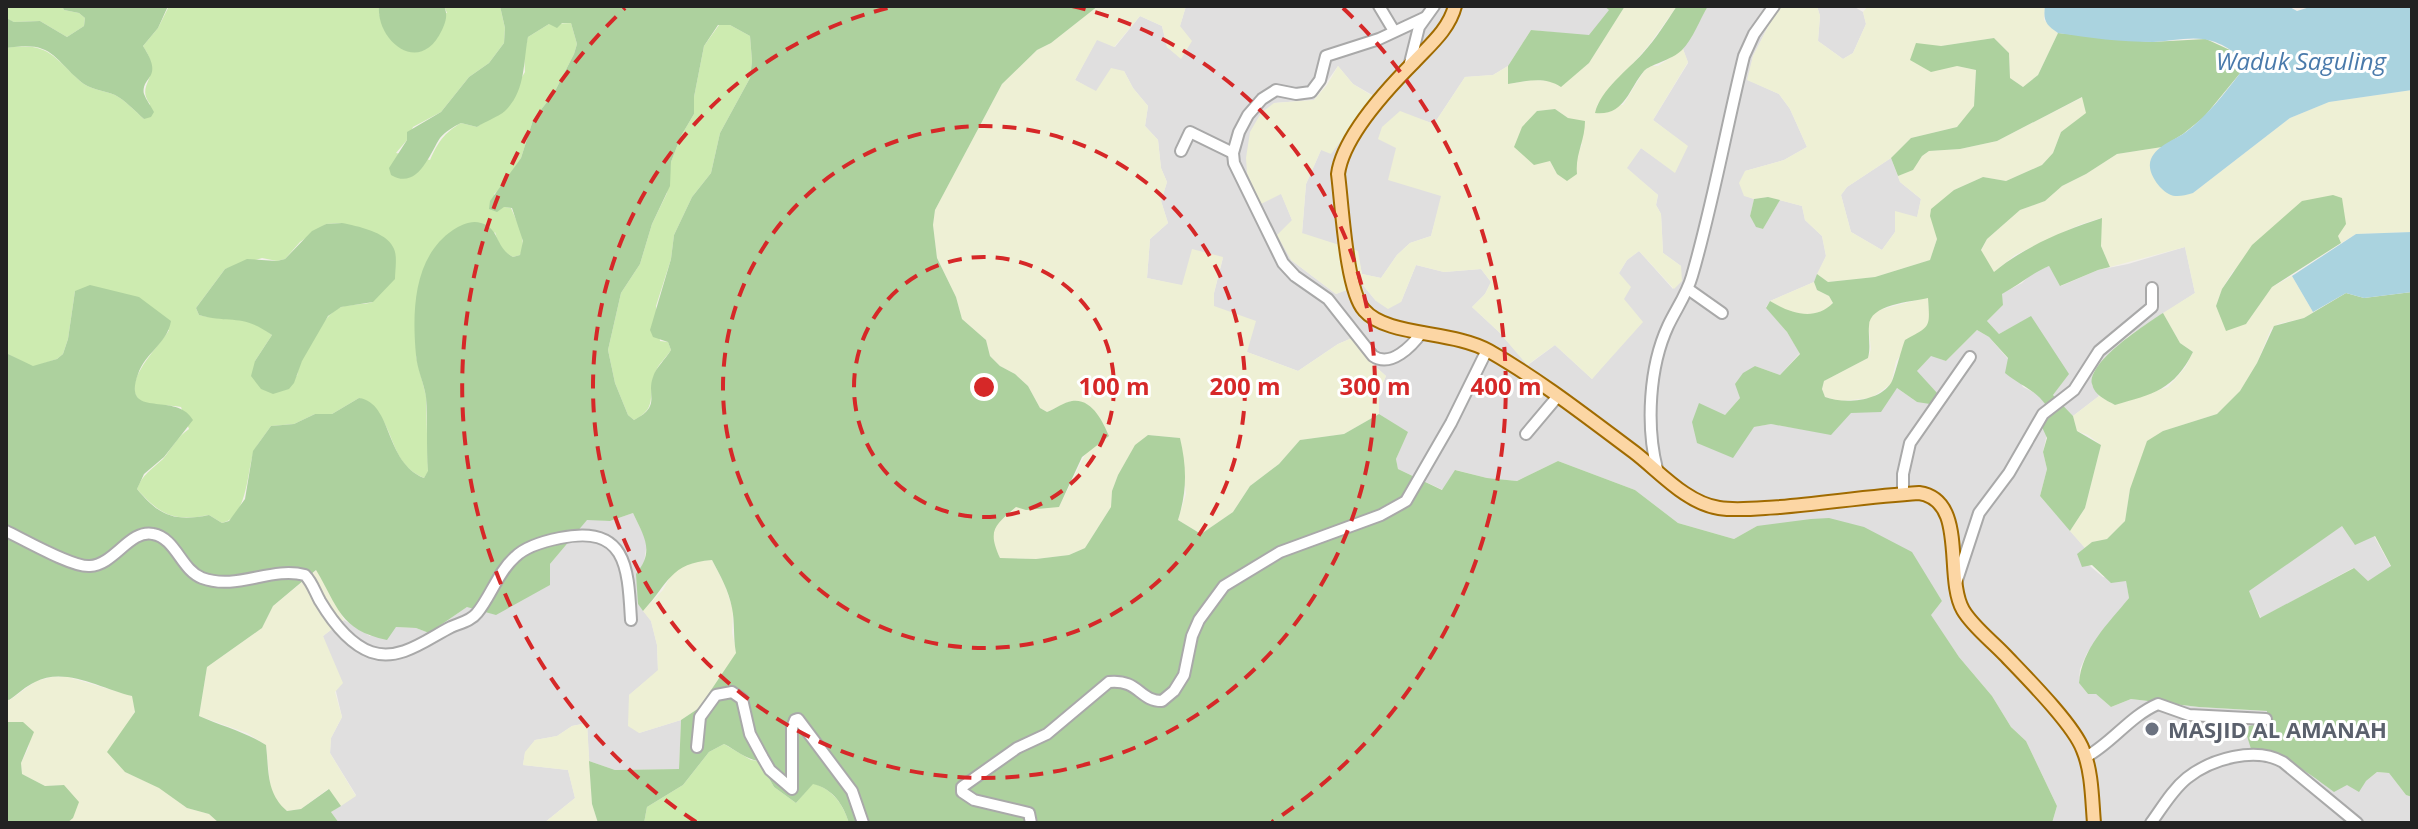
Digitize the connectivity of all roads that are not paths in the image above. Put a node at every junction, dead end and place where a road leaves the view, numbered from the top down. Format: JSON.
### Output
{"nodes":[{"id":1,"x":1379,"y":6,"type":"edge"},
{"id":2,"x":1434,"y":6,"type":"edge"},
{"id":3,"x":1455,"y":6,"type":"edge"},
{"id":4,"x":1774,"y":6,"type":"edge"},
{"id":5,"x":1424,"y":18,"type":"junction"},
{"id":6,"x":1394,"y":31,"type":"junction"},
{"id":7,"x":1409,"y":67,"type":"junction"},
{"id":8,"x":1181,"y":151,"type":"dead end"},
{"id":9,"x":1233,"y":153,"type":"junction"},
{"id":10,"x":2152,"y":288,"type":"dead end"},
{"id":11,"x":1688,"y":289,"type":"junction"},
{"id":12,"x":1722,"y":313,"type":"dead end"},
{"id":13,"x":1422,"y":332,"type":"junction"},
{"id":14,"x":1487,"y":350,"type":"junction"},
{"id":15,"x":1970,"y":357,"type":"dead end"},
{"id":16,"x":1558,"y":396,"type":"junction"},
{"id":17,"x":1526,"y":434,"type":"dead end"},
{"id":18,"x":1657,"y":469,"type":"junction"},
{"id":19,"x":1903,"y":494,"type":"junction"},
{"id":20,"x":6,"y":531,"type":"edge"},
{"id":21,"x":1955,"y":587,"type":"junction"},
{"id":22,"x":631,"y":620,"type":"dead end"},
{"id":23,"x":2266,"y":719,"type":"dead end"},
{"id":24,"x":697,"y":747,"type":"dead end"},
{"id":25,"x":2086,"y":757,"type":"junction"},
{"id":26,"x":863,"y":823,"type":"edge"},
{"id":27,"x":1031,"y":823,"type":"edge"},
{"id":28,"x":2094,"y":823,"type":"edge"},
{"id":29,"x":2151,"y":823,"type":"edge"},
{"id":30,"x":2357,"y":823,"type":"edge"}],
"edges":[{"from":1,"to":6,"type":"street"},
{"from":2,"to":5,"type":"street"},
{"from":3,"to":7,"type":"main road"},
{"from":4,"to":11,"type":"street"},
{"from":5,"to":6,"type":"street"},
{"from":5,"to":7,"type":"street"},
{"from":6,"to":9,"type":"street"},
{"from":7,"to":13,"type":"main road"},
{"from":8,"to":9,"type":"street"},
{"from":9,"to":13,"type":"street"},
{"from":10,"to":21,"type":"street"},
{"from":11,"to":12,"type":"street"},
{"from":11,"to":18,"type":"street"},
{"from":13,"to":14,"type":"main road"},
{"from":14,"to":16,"type":"main road"},
{"from":14,"to":27,"type":"street"},
{"from":15,"to":19,"type":"street"},
{"from":16,"to":17,"type":"street"},
{"from":16,"to":18,"type":"main road"},
{"from":18,"to":19,"type":"main road"},
{"from":19,"to":21,"type":"main road"},
{"from":20,"to":22,"type":"street"},
{"from":21,"to":25,"type":"main road"},
{"from":23,"to":25,"type":"street"},
{"from":24,"to":26,"type":"street"},
{"from":25,"to":28,"type":"main road"},
{"from":29,"to":30,"type":"street"}]}
